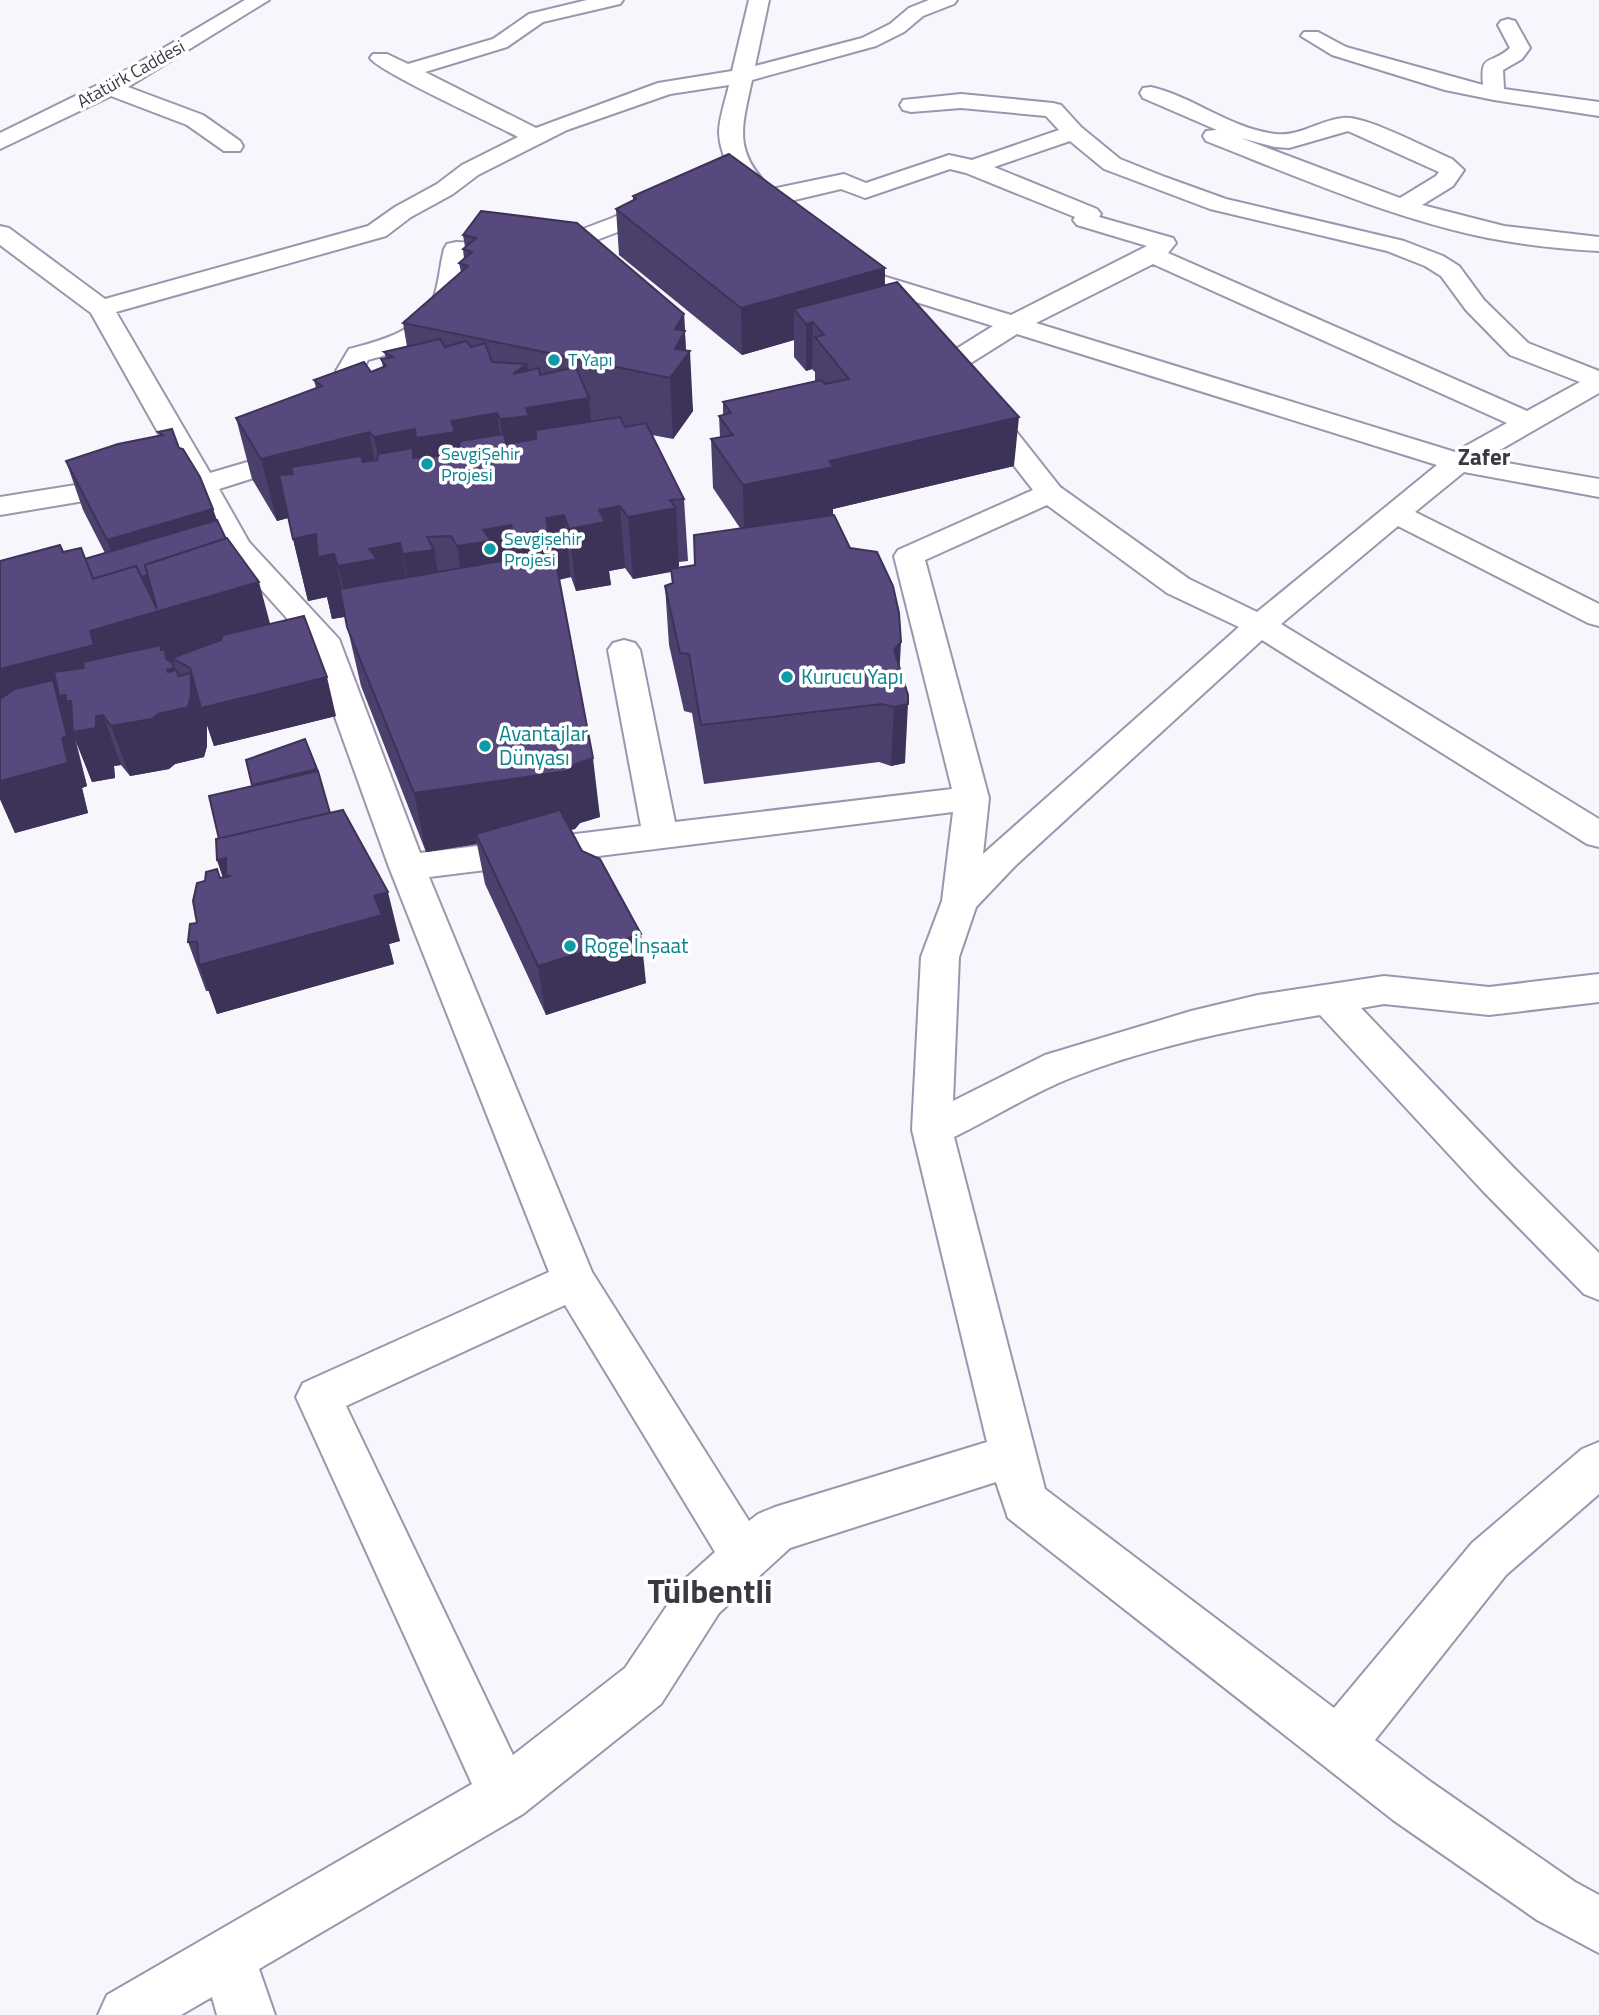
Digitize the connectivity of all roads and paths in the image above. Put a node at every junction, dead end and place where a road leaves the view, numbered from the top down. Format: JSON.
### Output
{"nodes":[{"id":1,"x":259,"y":0,"type":"edge"},
{"id":2,"x":613,"y":0,"type":"edge"},
{"id":3,"x":759,"y":0,"type":"edge"},
{"id":4,"x":947,"y":0,"type":"edge"},
{"id":5,"x":1508,"y":25,"type":"dead end"},
{"id":6,"x":1311,"y":36,"type":"dead end"},
{"id":7,"x":380,"y":58,"type":"dead end"},
{"id":8,"x":404,"y":72,"type":"junction"},
{"id":9,"x":743,"y":76,"type":"junction"},
{"id":10,"x":111,"y":88,"type":"junction"},
{"id":11,"x":1151,"y":93,"type":"dead end"},
{"id":12,"x":1494,"y":94,"type":"junction"},
{"id":13,"x":911,"y":105,"type":"dead end"},
{"id":14,"x":1599,"y":109,"type":"edge"},
{"id":15,"x":1073,"y":132,"type":"junction"},
{"id":16,"x":1214,"y":136,"type":"dead end"},
{"id":17,"x":536,"y":137,"type":"junction"},
{"id":18,"x":0,"y":142,"type":"edge"},
{"id":19,"x":232,"y":146,"type":"dead end"},
{"id":20,"x":973,"y":167,"type":"junction"},
{"id":21,"x":685,"y":187,"type":"edge"},
{"id":22,"x":767,"y":197,"type":"junction"},
{"id":23,"x":1404,"y":206,"type":"junction"},
{"id":24,"x":1437,"y":216,"type":"junction"},
{"id":25,"x":794,"y":220,"type":"edge"},
{"id":26,"x":0,"y":233,"type":"edge"},
{"id":27,"x":1599,"y":244,"type":"edge"},
{"id":28,"x":1395,"y":246,"type":"junction"},
{"id":29,"x":1152,"y":255,"type":"junction"},
{"id":30,"x":102,"y":308,"type":"junction"},
{"id":31,"x":907,"y":314,"type":"edge"},
{"id":32,"x":1014,"y":324,"type":"junction"},
{"id":33,"x":1599,"y":381,"type":"edge"},
{"id":34,"x":1528,"y":422,"type":"junction"},
{"id":35,"x":1458,"y":462,"type":"junction"},
{"id":36,"x":175,"y":473,"type":"junction"},
{"id":37,"x":1599,"y":488,"type":"edge"},
{"id":38,"x":1050,"y":493,"type":"junction"},
{"id":39,"x":0,"y":506,"type":"edge"},
{"id":40,"x":1395,"y":513,"type":"junction"},
{"id":41,"x":1599,"y":615,"type":"edge"},
{"id":42,"x":1260,"y":625,"type":"junction"},
{"id":43,"x":323,"y":639,"type":"junction"},
{"id":44,"x":624,"y":650,"type":"dead end"},
{"id":45,"x":232,"y":666,"type":"edge"},
{"id":46,"x":972,"y":798,"type":"junction"},
{"id":47,"x":1599,"y":835,"type":"edge"},
{"id":48,"x":660,"y":836,"type":"junction"},
{"id":49,"x":407,"y":867,"type":"junction"},
{"id":50,"x":960,"y":901,"type":"junction"},
{"id":51,"x":1599,"y":988,"type":"edge"},
{"id":52,"x":1329,"y":999,"type":"junction"},
{"id":53,"x":932,"y":1130,"type":"junction"},
{"id":54,"x":574,"y":1281,"type":"junction"},
{"id":55,"x":1599,"y":1281,"type":"edge"},
{"id":56,"x":1013,"y":1455,"type":"junction"},
{"id":57,"x":1599,"y":1464,"type":"edge"},
{"id":58,"x":745,"y":1558,"type":"junction"},
{"id":59,"x":1338,"y":1744,"type":"junction"},
{"id":60,"x":504,"y":1795,"type":"junction"},
{"id":61,"x":1599,"y":1926,"type":"edge"},
{"id":62,"x":227,"y":1959,"type":"junction"},
{"id":63,"x":127,"y":2015,"type":"edge"},
{"id":64,"x":246,"y":2015,"type":"edge"}],
"edges":[{"from":1,"to":10,"type":"street","name":"Atatürk Caddesi"},
{"from":2,"to":8,"type":"street"},
{"from":3,"to":9,"type":"street"},
{"from":4,"to":9,"type":"street"},
{"from":5,"to":12,"type":"street"},
{"from":6,"to":12,"type":"street"},
{"from":7,"to":8,"type":"street"},
{"from":8,"to":17,"type":"street"},
{"from":9,"to":17,"type":"street"},
{"from":9,"to":22,"type":"street"},
{"from":10,"to":18,"type":"street","name":"Atatürk Caddesi"},
{"from":10,"to":19,"type":"street"},
{"from":11,"to":23,"type":"street"},
{"from":12,"to":14,"type":"street"},
{"from":13,"to":15,"type":"street"},
{"from":15,"to":20,"type":"street"},
{"from":15,"to":28,"type":"street"},
{"from":16,"to":23,"type":"street"},
{"from":17,"to":30,"type":"street"},
{"from":20,"to":22,"type":"street"},
{"from":20,"to":29,"type":"street"},
{"from":21,"to":36,"type":"street"},
{"from":22,"to":25,"type":"street"},
{"from":23,"to":24,"type":"street"},
{"from":24,"to":27,"type":"street"},
{"from":24,"to":28,"type":"street"},
{"from":26,"to":30,"type":"street"},
{"from":28,"to":33,"type":"street"},
{"from":29,"to":32,"type":"street"},
{"from":29,"to":34,"type":"street"},
{"from":30,"to":36,"type":"street"},
{"from":31,"to":32,"type":"street"},
{"from":32,"to":35,"type":"street"},
{"from":32,"to":38,"type":"street"},
{"from":33,"to":34,"type":"street"},
{"from":34,"to":35,"type":"street"},
{"from":35,"to":37,"type":"street"},
{"from":35,"to":40,"type":"street"},
{"from":36,"to":39,"type":"street"},
{"from":36,"to":43,"type":"street"},
{"from":38,"to":42,"type":"street"},
{"from":38,"to":46,"type":"street"},
{"from":40,"to":41,"type":"street"},
{"from":40,"to":42,"type":"street"},
{"from":42,"to":47,"type":"street"},
{"from":42,"to":50,"type":"street"},
{"from":43,"to":45,"type":"street"},
{"from":43,"to":49,"type":"street"},
{"from":44,"to":48,"type":"street"},
{"from":46,"to":48,"type":"street"},
{"from":46,"to":50,"type":"street"},
{"from":48,"to":49,"type":"street"},
{"from":49,"to":54,"type":"street"},
{"from":50,"to":53,"type":"street"},
{"from":51,"to":52,"type":"street"},
{"from":52,"to":53,"type":"street"},
{"from":52,"to":55,"type":"street"},
{"from":53,"to":56,"type":"street"},
{"from":54,"to":58,"type":"street"},
{"from":54,"to":60,"type":"street"},
{"from":56,"to":58,"type":"street"},
{"from":56,"to":59,"type":"street"},
{"from":57,"to":59,"type":"street"},
{"from":58,"to":60,"type":"street"},
{"from":59,"to":61,"type":"street"},
{"from":60,"to":62,"type":"street"},
{"from":62,"to":63,"type":"street"},
{"from":62,"to":64,"type":"street"}]}
